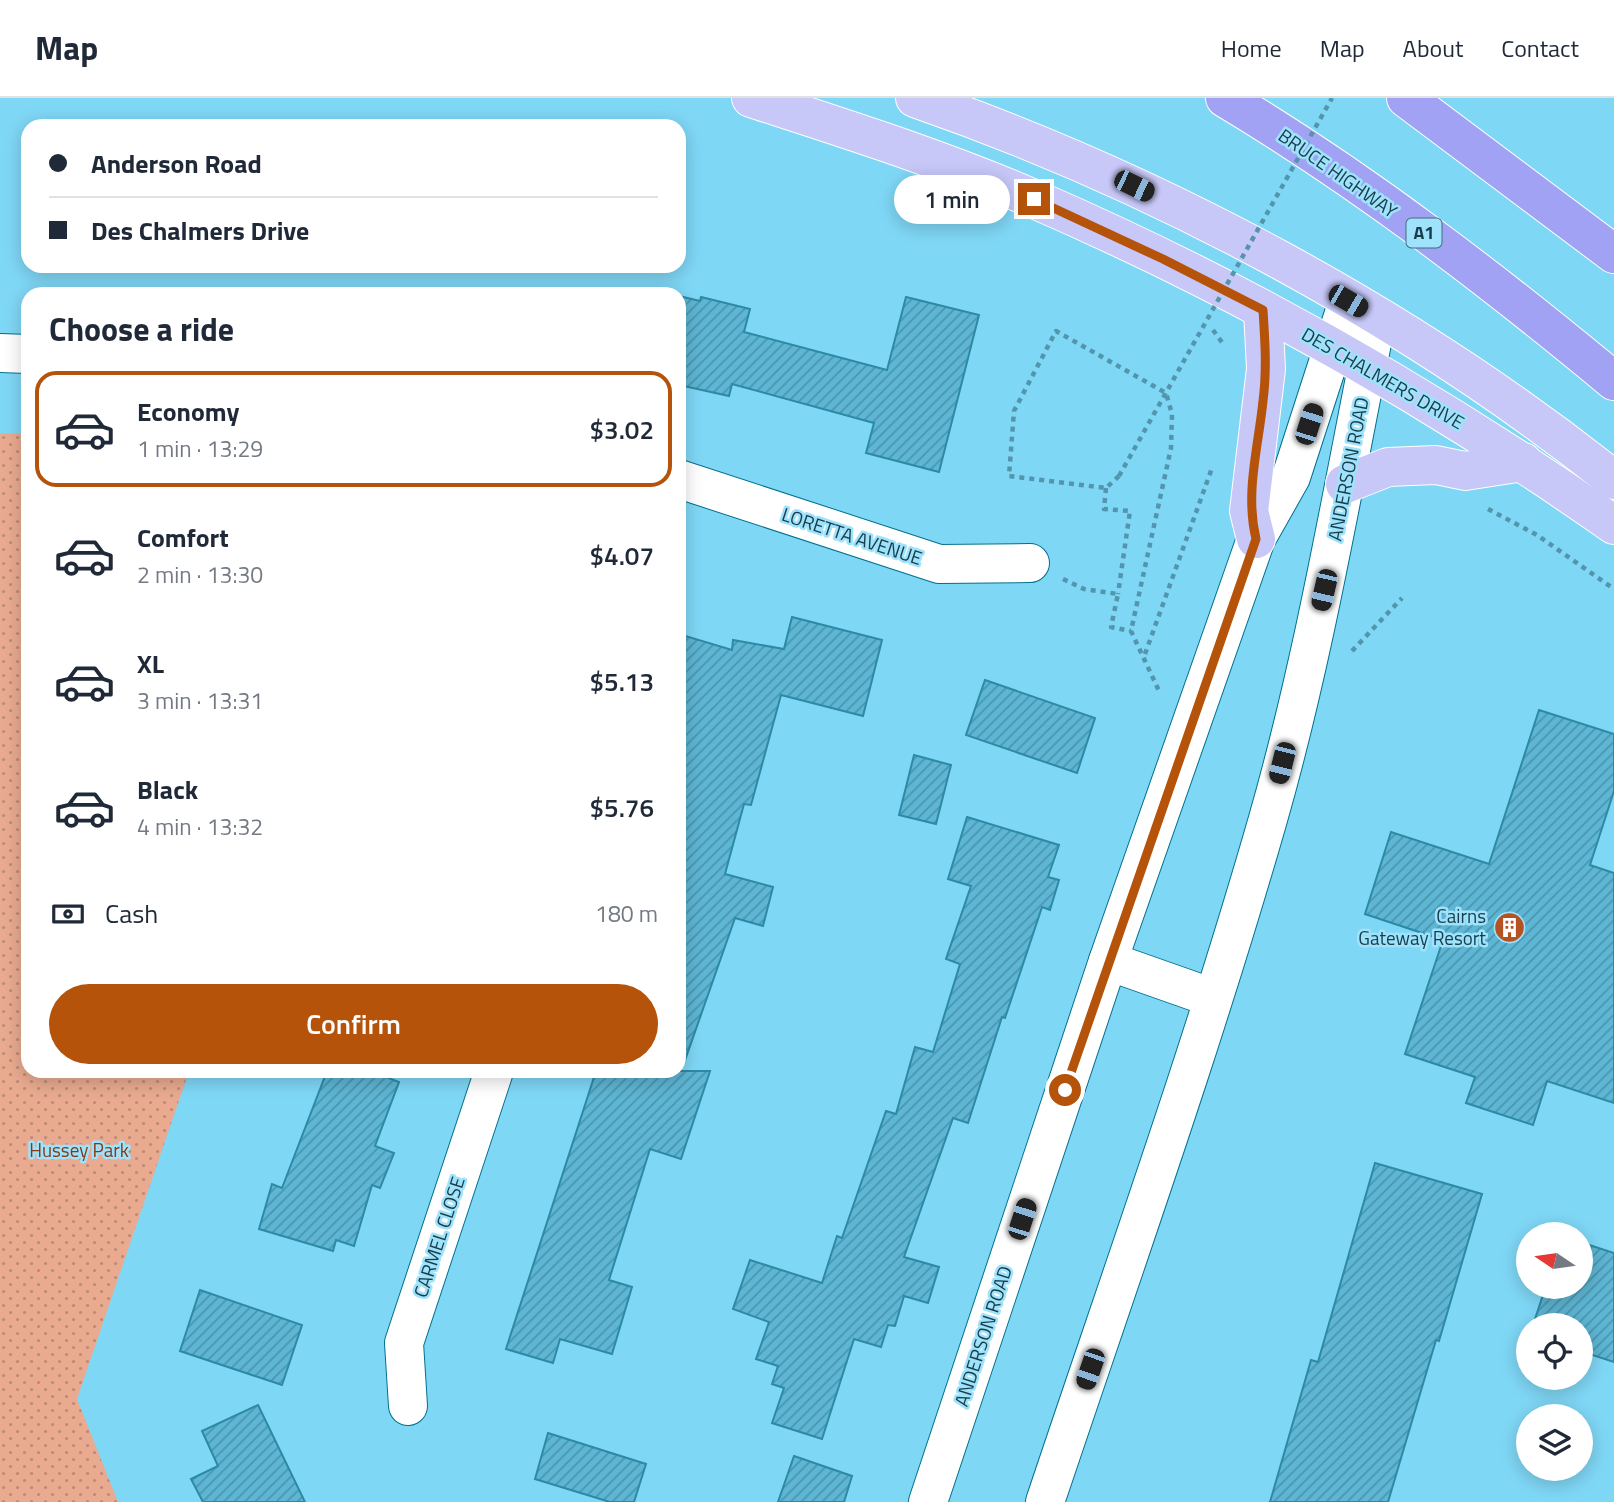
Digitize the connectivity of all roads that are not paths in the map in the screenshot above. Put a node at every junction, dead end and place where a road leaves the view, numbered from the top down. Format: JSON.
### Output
{"nodes":[{"id":1,"x":751,"y":98,"type":"edge"},
{"id":2,"x":915,"y":98,"type":"edge"},
{"id":3,"x":1225,"y":98,"type":"edge"},
{"id":4,"x":1406,"y":98,"type":"edge"},
{"id":5,"x":1614,"y":254,"type":"edge"},
{"id":6,"x":1362,"y":309,"type":"junction"},
{"id":7,"x":1263,"y":310,"type":"junction"},
{"id":8,"x":1334,"y":347,"type":"junction"},
{"id":9,"x":0,"y":353,"type":"edge"},
{"id":10,"x":21,"y":354,"type":"edge"},
{"id":11,"x":1367,"y":365,"type":"junction"},
{"id":12,"x":1614,"y":381,"type":"edge"},
{"id":13,"x":1523,"y":462,"type":"junction"},
{"id":14,"x":1614,"y":480,"type":"edge"},
{"id":15,"x":1345,"y":484,"type":"junction"},
{"id":16,"x":686,"y":490,"type":"edge"},
{"id":17,"x":1614,"y":525,"type":"edge"},
{"id":18,"x":1256,"y":539,"type":"junction"},
{"id":19,"x":1030,"y":563,"type":"road end"},
{"id":20,"x":1108,"y":961,"type":"junction"},
{"id":21,"x":1213,"y":998,"type":"junction"},
{"id":22,"x":492,"y":1078,"type":"edge"},
{"id":23,"x":408,"y":1406,"type":"dead end"},
{"id":24,"x":928,"y":1502,"type":"edge"},
{"id":25,"x":1045,"y":1502,"type":"edge"}],
"edges":[{"from":1,"to":7,"type":"main road","name":"DES CHALMERS DRIVE"},
{"from":2,"to":6,"type":"main road"},
{"from":3,"to":12,"type":"highway","name":"BRUCE HIGHWAY","number":"A1"},
{"from":4,"to":5,"type":"highway"},
{"from":6,"to":8,"type":"street","name":"ANDERSON ROAD"},
{"from":6,"to":11,"type":"street","name":"ANDERSON ROAD"},
{"from":6,"to":14,"type":"main road"},
{"from":7,"to":8,"type":"main road","name":"DES CHALMERS DRIVE"},
{"from":7,"to":18,"type":"main road"},
{"from":8,"to":11,"type":"main road","name":"DES CHALMERS DRIVE"},
{"from":8,"to":18,"type":"street","name":"ANDERSON ROAD"},
{"from":9,"to":10,"type":"street"},
{"from":11,"to":13,"type":"main road","name":"DES CHALMERS DRIVE"},
{"from":11,"to":15,"type":"street","name":"ANDERSON ROAD"},
{"from":13,"to":15,"type":"main road"},
{"from":13,"to":17,"type":"main road","name":"DES CHALMERS DRIVE"},
{"from":15,"to":21,"type":"street","name":"ANDERSON ROAD"},
{"from":16,"to":19,"type":"street","name":"LORETTA AVENUE"},
{"from":18,"to":20,"type":"street","name":"ANDERSON ROAD"},
{"from":20,"to":21,"type":"street"},
{"from":20,"to":24,"type":"street","name":"ANDERSON ROAD"},
{"from":21,"to":25,"type":"street","name":"ANDERSON ROAD"},
{"from":22,"to":23,"type":"street","name":"CARMEL CLOSE"}]}
